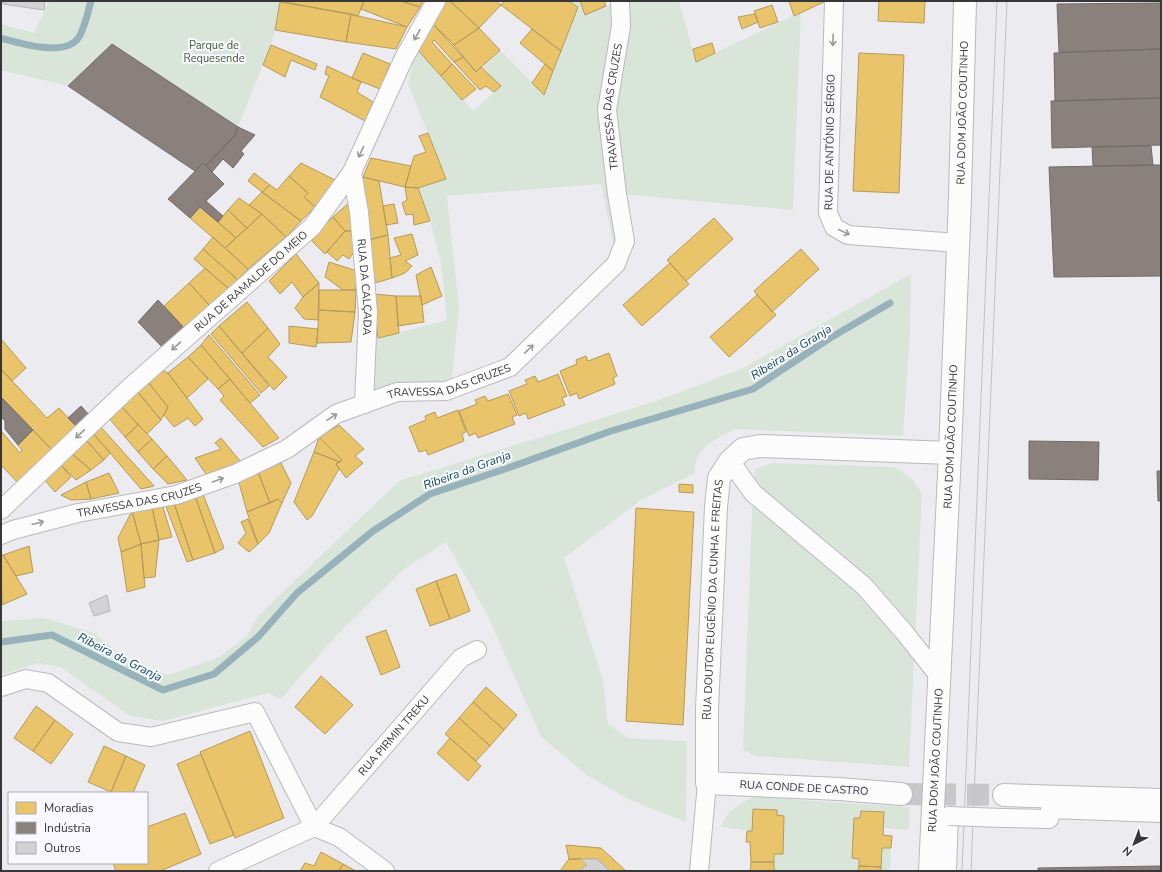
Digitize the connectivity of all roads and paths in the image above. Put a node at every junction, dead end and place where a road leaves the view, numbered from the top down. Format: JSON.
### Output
{"nodes":[{"id":1,"x":436,"y":1,"type":"edge"},
{"id":2,"x":620,"y":1,"type":"edge"},
{"id":3,"x":834,"y":1,"type":"edge"},
{"id":4,"x":965,"y":1,"type":"edge"},
{"id":5,"x":352,"y":172,"type":"junction"},
{"id":6,"x":958,"y":243,"type":"junction"},
{"id":7,"x":364,"y":404,"type":"junction"},
{"id":8,"x":950,"y":453,"type":"junction"},
{"id":9,"x":730,"y":461,"type":"junction"},
{"id":10,"x":1,"y":510,"type":"edge"},
{"id":11,"x":1,"y":535,"type":"edge"},
{"id":12,"x":478,"y":650,"type":"dead end"},
{"id":13,"x":939,"y":676,"type":"junction"},
{"id":14,"x":1,"y":687,"type":"edge"},
{"id":15,"x":707,"y":784,"type":"junction"},
{"id":16,"x":901,"y":794,"type":"tunnel mouth"},
{"id":17,"x":1004,"y":795,"type":"tunnel mouth"},
{"id":18,"x":1161,"y":800,"type":"edge"},
{"id":19,"x":1161,"y":813,"type":"edge"},
{"id":20,"x":314,"y":827,"type":"junction"},
{"id":21,"x":218,"y":871,"type":"edge"},
{"id":22,"x":385,"y":871,"type":"edge"},
{"id":23,"x":699,"y":871,"type":"edge"},
{"id":24,"x":930,"y":871,"type":"edge"},
{"id":25,"x":947,"y":871,"type":"edge"}],
"edges":[{"from":1,"to":5,"type":"street","name":"RUA DE RAMALDE DO MEIO","one_way":true},
{"from":7,"to":2,"type":"street","name":"TRAVESSA DAS CRUZES","one_way":true},
{"from":3,"to":6,"type":"street","name":"RUA DE ANTÓNIO SÉRGIO","one_way":true},
{"from":4,"to":6,"type":"street","name":"RUA DOM JOÃO COUTINHO"},
{"from":5,"to":7,"type":"street","name":"RUA DA CALÇADA"},
{"from":5,"to":10,"type":"street","name":"RUA DE RAMALDE DO MEIO","one_way":true},
{"from":6,"to":8,"type":"street","name":"RUA DOM JOÃO COUTINHO"},
{"from":11,"to":7,"type":"street","name":"TRAVESSA DAS CRUZES","one_way":true},
{"from":8,"to":9,"type":"street","name":"RUA DOUTOR EUGÉNIO DA CUNHA E FREITAS"},
{"from":8,"to":13,"type":"street","name":"RUA DOM JOÃO COUTINHO"},
{"from":9,"to":13,"type":"street"},
{"from":9,"to":15,"type":"street","name":"RUA DOUTOR EUGÉNIO DA CUNHA E FREITAS"},
{"from":12,"to":20,"type":"street","name":"RUA PIRMIN TREKU"},
{"from":13,"to":24,"type":"street","name":"RUA DOM JOÃO COUTINHO"},
{"from":14,"to":20,"type":"street"},
{"from":15,"to":16,"type":"street","name":"RUA CONDE DE CASTRO"},
{"from":15,"to":23,"type":"street","name":"RUA DOUTOR EUGÉNIO DA CUNHA E FREITAS"},
{"from":17,"to":18,"type":"street"},
{"from":19,"to":25,"type":"street","bridge":true},
{"from":20,"to":21,"type":"street"},
{"from":20,"to":22,"type":"street"}]}
